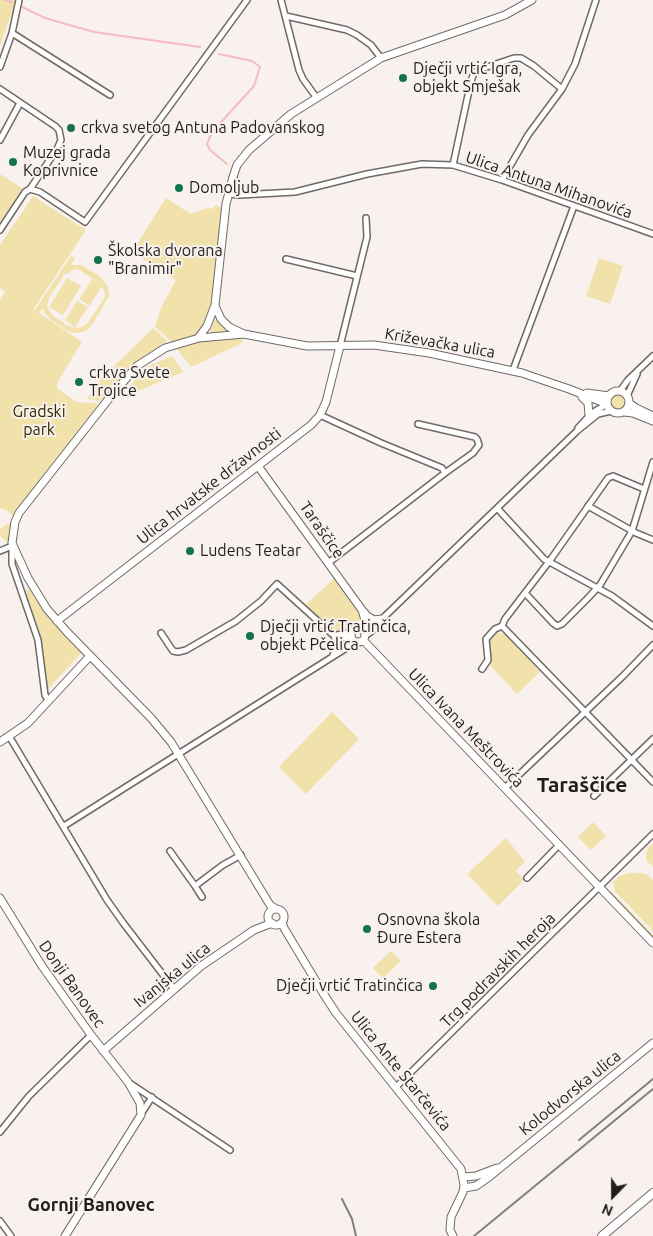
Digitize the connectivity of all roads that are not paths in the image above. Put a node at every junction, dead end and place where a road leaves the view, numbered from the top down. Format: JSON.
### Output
{"nodes":[{"id":1,"x":19,"y":0,"type":"edge"},
{"id":2,"x":247,"y":0,"type":"edge"},
{"id":3,"x":281,"y":0,"type":"edge"},
{"id":4,"x":532,"y":0,"type":"edge"},
{"id":5,"x":596,"y":0,"type":"edge"},
{"id":6,"x":286,"y":16,"type":"junction"},
{"id":7,"x":12,"y":33,"type":"junction"},
{"id":8,"x":380,"y":58,"type":"junction"},
{"id":9,"x":0,"y":67,"type":"edge"},
{"id":10,"x":0,"y":89,"type":"edge"},
{"id":11,"x":562,"y":89,"type":"junction"},
{"id":12,"x":110,"y":95,"type":"dead end"},
{"id":13,"x":316,"y":98,"type":"junction"},
{"id":14,"x":20,"y":103,"type":"junction"},
{"id":15,"x":0,"y":140,"type":"edge"},
{"id":16,"x":453,"y":165,"type":"junction"},
{"id":17,"x":233,"y":177,"type":"junction"},
{"id":18,"x":502,"y":180,"type":"junction"},
{"id":19,"x":30,"y":189,"type":"junction"},
{"id":20,"x":229,"y":192,"type":"junction"},
{"id":21,"x":252,"y":192,"type":"junction"},
{"id":22,"x":260,"y":194,"type":"junction"},
{"id":23,"x":574,"y":206,"type":"junction"},
{"id":24,"x":366,"y":218,"type":"dead end"},
{"id":25,"x":0,"y":230,"type":"edge"},
{"id":26,"x":653,"y":234,"type":"edge"},
{"id":27,"x":286,"y":259,"type":"dead end"},
{"id":28,"x":357,"y":276,"type":"junction"},
{"id":29,"x":215,"y":305,"type":"junction"},
{"id":30,"x":244,"y":334,"type":"junction"},
{"id":31,"x":199,"y":338,"type":"junction"},
{"id":32,"x":340,"y":346,"type":"junction"},
{"id":33,"x":653,"y":356,"type":"edge"},
{"id":34,"x":513,"y":370,"type":"junction"},
{"id":35,"x":569,"y":389,"type":"junction"},
{"id":36,"x":578,"y":394,"type":"junction"},
{"id":37,"x":609,"y":396,"type":"junction"},
{"id":38,"x":625,"y":397,"type":"junction"},
{"id":39,"x":607,"y":404,"type":"junction"},
{"id":40,"x":611,"y":411,"type":"junction"},
{"id":41,"x":624,"y":412,"type":"junction"},
{"id":42,"x":320,"y":415,"type":"junction"},
{"id":43,"x":589,"y":415,"type":"junction"},
{"id":44,"x":653,"y":416,"type":"edge"},
{"id":45,"x":653,"y":421,"type":"edge"},
{"id":46,"x":418,"y":424,"type":"dead end"},
{"id":47,"x":577,"y":430,"type":"junction"},
{"id":48,"x":653,"y":462,"type":"edge"},
{"id":49,"x":258,"y":466,"type":"junction"},
{"id":50,"x":446,"y":473,"type":"junction"},
{"id":51,"x":644,"y":489,"type":"junction"},
{"id":52,"x":588,"y":506,"type":"junction"},
{"id":53,"x":497,"y":508,"type":"junction"},
{"id":54,"x":632,"y":531,"type":"junction"},
{"id":55,"x":653,"y":540,"type":"edge"},
{"id":56,"x":12,"y":546,"type":"junction"},
{"id":57,"x":0,"y":551,"type":"edge"},
{"id":58,"x":549,"y":562,"type":"junction"},
{"id":59,"x":328,"y":563,"type":"junction"},
{"id":60,"x":31,"y":585,"type":"junction"},
{"id":61,"x":597,"y":588,"type":"junction"},
{"id":62,"x":23,"y":592,"type":"junction"},
{"id":63,"x":525,"y":593,"type":"junction"},
{"id":64,"x":362,"y":610,"type":"junction"},
{"id":65,"x":57,"y":621,"type":"junction"},
{"id":66,"x":380,"y":621,"type":"junction"},
{"id":67,"x":502,"y":626,"type":"junction"},
{"id":68,"x":653,"y":626,"type":"edge"},
{"id":69,"x":161,"y":634,"type":"dead end"},
{"id":70,"x":334,"y":635,"type":"junction"},
{"id":71,"x":358,"y":635,"type":"junction"},
{"id":72,"x":653,"y":645,"type":"edge"},
{"id":73,"x":90,"y":656,"type":"junction"},
{"id":74,"x":333,"y":656,"type":"junction"},
{"id":75,"x":482,"y":669,"type":"dead end"},
{"id":76,"x":48,"y":700,"type":"junction"},
{"id":77,"x":585,"y":711,"type":"junction"},
{"id":78,"x":9,"y":736,"type":"junction"},
{"id":79,"x":653,"y":739,"type":"edge"},
{"id":80,"x":0,"y":742,"type":"edge"},
{"id":81,"x":179,"y":753,"type":"junction"},
{"id":82,"x":631,"y":760,"type":"junction"},
{"id":83,"x":653,"y":782,"type":"edge"},
{"id":84,"x":505,"y":788,"type":"junction"},
{"id":85,"x":594,"y":796,"type":"dead end"},
{"id":86,"x":64,"y":826,"type":"junction"},
{"id":87,"x":653,"y":834,"type":"edge"},
{"id":88,"x":560,"y":845,"type":"junction"},
{"id":89,"x":170,"y":851,"type":"dead end"},
{"id":90,"x":240,"y":855,"type":"junction"},
{"id":91,"x":527,"y":878,"type":"dead end"},
{"id":92,"x":195,"y":886,"type":"junction"},
{"id":93,"x":600,"y":887,"type":"junction"},
{"id":94,"x":202,"y":897,"type":"dead end"},
{"id":95,"x":0,"y":898,"type":"edge"},
{"id":96,"x":272,"y":908,"type":"junction"},
{"id":97,"x":277,"y":923,"type":"junction"},
{"id":98,"x":653,"y":943,"type":"edge"},
{"id":99,"x":174,"y":989,"type":"junction"},
{"id":100,"x":90,"y":1035,"type":"junction"},
{"id":101,"x":653,"y":1043,"type":"edge"},
{"id":102,"x":103,"y":1051,"type":"junction"},
{"id":103,"x":128,"y":1082,"type":"junction"},
{"id":104,"x":396,"y":1087,"type":"junction"},
{"id":105,"x":152,"y":1097,"type":"junction"},
{"id":106,"x":141,"y":1115,"type":"junction"},
{"id":107,"x":0,"y":1132,"type":"edge"},
{"id":108,"x":230,"y":1150,"type":"dead end"},
{"id":109,"x":504,"y":1164,"type":"junction"},
{"id":110,"x":464,"y":1177,"type":"junction"},
{"id":111,"x":464,"y":1188,"type":"junction"},
{"id":112,"x":653,"y":1193,"type":"edge"},
{"id":113,"x":0,"y":1221,"type":"edge"},
{"id":114,"x":11,"y":1236,"type":"edge"},
{"id":115,"x":66,"y":1236,"type":"edge"},
{"id":116,"x":453,"y":1236,"type":"edge"},
{"id":117,"x":602,"y":1236,"type":"edge"}],
"edges":[{"from":1,"to":7,"type":"street"},
{"from":2,"to":19,"type":"street"},
{"from":3,"to":6,"type":"street"},
{"from":4,"to":8,"type":"main road"},
{"from":5,"to":11,"type":"street"},
{"from":6,"to":8,"type":"street"},
{"from":6,"to":13,"type":"street"},
{"from":7,"to":9,"type":"street"},
{"from":7,"to":12,"type":"street"},
{"from":8,"to":13,"type":"main road"},
{"from":10,"to":14,"type":"street"},
{"from":11,"to":16,"type":"street"},
{"from":11,"to":18,"type":"street"},
{"from":13,"to":17,"type":"main road"},
{"from":14,"to":15,"type":"street"},
{"from":14,"to":19,"type":"street"},
{"from":16,"to":18,"type":"street","name":"Ulica Antuna Mihanovića"},
{"from":16,"to":22,"type":"street","name":"Ulica Antuna Mihanovića"},
{"from":17,"to":20,"type":"main road"},
{"from":17,"to":21,"type":"street","name":"Ulica Antuna Mihanovića"},
{"from":18,"to":23,"type":"street","name":"Ulica Antuna Mihanovića"},
{"from":19,"to":25,"type":"street"},
{"from":20,"to":21,"type":"street","name":"Ulica Antuna Mihanovića"},
{"from":20,"to":22,"type":"street","name":"Ulica Antuna Mihanovića"},
{"from":20,"to":29,"type":"main road"},
{"from":21,"to":22,"type":"street","name":"Ulica Antuna Mihanovića"},
{"from":23,"to":26,"type":"street","name":"Ulica Antuna Mihanovića"},
{"from":23,"to":34,"type":"street"},
{"from":24,"to":28,"type":"street"},
{"from":27,"to":28,"type":"street"},
{"from":28,"to":32,"type":"street"},
{"from":29,"to":30,"type":"main road","name":"Križevačka ulica"},
{"from":29,"to":31,"type":"main road"},
{"from":30,"to":31,"type":"main road","name":"Križevačka ulica"},
{"from":30,"to":32,"type":"main road","name":"Križevačka ulica"},
{"from":31,"to":56,"type":"main road","name":"Križevačka ulica"},
{"from":32,"to":34,"type":"main road","name":"Križevačka ulica"},
{"from":32,"to":42,"type":"main road","name":"Ulica hrvatske državnosti"},
{"from":33,"to":38,"type":"street"},
{"from":34,"to":35,"type":"main road","name":"Križevačka ulica"},
{"from":35,"to":36,"type":"main road","name":"Križevačka ulica"},
{"from":35,"to":37,"type":"main road","name":"Križevačka ulica"},
{"from":36,"to":39,"type":"main road","name":"Križevačka ulica"},
{"from":36,"to":43,"type":"main road"},
{"from":37,"to":38,"type":"main road"},
{"from":37,"to":39,"type":"main road"},
{"from":38,"to":41,"type":"main road"},
{"from":38,"to":44,"type":"main road"},
{"from":39,"to":40,"type":"main road"},
{"from":39,"to":43,"type":"street"},
{"from":40,"to":41,"type":"main road"},
{"from":40,"to":47,"type":"street"},
{"from":41,"to":45,"type":"main road"},
{"from":42,"to":49,"type":"main road","name":"Ulica hrvatske državnosti"},
{"from":42,"to":50,"type":"street"},
{"from":43,"to":47,"type":"street"},
{"from":46,"to":50,"type":"street"},
{"from":47,"to":53,"type":"street"},
{"from":48,"to":51,"type":"street"},
{"from":49,"to":59,"type":"main road","name":"Taraščice"},
{"from":49,"to":65,"type":"main road","name":"Ulica hrvatske državnosti"},
{"from":50,"to":59,"type":"street"},
{"from":51,"to":52,"type":"street"},
{"from":51,"to":54,"type":"street"},
{"from":52,"to":54,"type":"street"},
{"from":52,"to":58,"type":"street"},
{"from":53,"to":58,"type":"street"},
{"from":53,"to":66,"type":"street"},
{"from":54,"to":55,"type":"street"},
{"from":54,"to":61,"type":"street"},
{"from":56,"to":57,"type":"street"},
{"from":56,"to":60,"type":"main road"},
{"from":56,"to":62,"type":"street"},
{"from":58,"to":61,"type":"street"},
{"from":58,"to":63,"type":"street"},
{"from":59,"to":64,"type":"main road","name":"Taraščice"},
{"from":60,"to":62,"type":"street"},
{"from":60,"to":65,"type":"main road"},
{"from":61,"to":63,"type":"street"},
{"from":61,"to":68,"type":"street"},
{"from":62,"to":76,"type":"street"},
{"from":63,"to":67,"type":"street"},
{"from":64,"to":66,"type":"main road"},
{"from":64,"to":71,"type":"main road"},
{"from":65,"to":73,"type":"main road"},
{"from":66,"to":71,"type":"street"},
{"from":67,"to":75,"type":"street"},
{"from":67,"to":77,"type":"street"},
{"from":69,"to":70,"type":"street"},
{"from":70,"to":71,"type":"street"},
{"from":70,"to":74,"type":"street"},
{"from":71,"to":74,"type":"street"},
{"from":71,"to":84,"type":"main road","name":"Ulica Ivana Meštrovića"},
{"from":72,"to":77,"type":"street"},
{"from":73,"to":76,"type":"main road"},
{"from":73,"to":81,"type":"main road"},
{"from":74,"to":81,"type":"street"},
{"from":76,"to":78,"type":"main road"},
{"from":77,"to":82,"type":"street"},
{"from":77,"to":84,"type":"street"},
{"from":78,"to":80,"type":"main road"},
{"from":78,"to":86,"type":"street"},
{"from":79,"to":82,"type":"street"},
{"from":81,"to":86,"type":"street"},
{"from":81,"to":90,"type":"main road"},
{"from":82,"to":83,"type":"street"},
{"from":82,"to":85,"type":"street"},
{"from":84,"to":88,"type":"main road","name":"Ulica Ivana Meštrovića"},
{"from":86,"to":99,"type":"street"},
{"from":87,"to":93,"type":"street","name":"Trg podravskih heroja"},
{"from":88,"to":91,"type":"street"},
{"from":88,"to":93,"type":"main road","name":"Ulica Ivana Meštrovića"},
{"from":89,"to":92,"type":"street"},
{"from":90,"to":92,"type":"street"},
{"from":90,"to":96,"type":"main road"},
{"from":92,"to":94,"type":"street"},
{"from":93,"to":98,"type":"main road","name":"Ulica Ivana Meštrovića"},
{"from":93,"to":104,"type":"street","name":"Trg podravskih heroja"},
{"from":95,"to":100,"type":"main road","name":"Donji Banovec"},
{"from":96,"to":97,"type":"main road"},
{"from":96,"to":97,"type":"main road","name":"Ulica Ante Starčevića"},
{"from":97,"to":99,"type":"main road","name":"Ivanjska ulica"},
{"from":97,"to":104,"type":"main road","name":"Ulica Ante Starčevića"},
{"from":99,"to":102,"type":"main road","name":"Ivanjska ulica"},
{"from":100,"to":102,"type":"main road","name":"Donji Banovec"},
{"from":100,"to":107,"type":"street"},
{"from":101,"to":109,"type":"main road","name":"Kolodvorska ulica"},
{"from":102,"to":103,"type":"main road","name":"Donji Banovec"},
{"from":103,"to":105,"type":"street","name":"Donji Banovec"},
{"from":103,"to":106,"type":"main road","name":"Donji Banovec"},
{"from":104,"to":110,"type":"main road","name":"Ulica Ante Starčevića"},
{"from":105,"to":106,"type":"street"},
{"from":105,"to":108,"type":"street","name":"Donji Banovec"},
{"from":106,"to":115,"type":"main road"},
{"from":109,"to":110,"type":"main road","name":"Kolodvorska ulica"},
{"from":109,"to":111,"type":"main road","name":"Kolodvorska ulica"},
{"from":110,"to":111,"type":"main road","name":"Ulica Ante Starčevića"},
{"from":111,"to":116,"type":"main road","name":"Ulica Ante Starčevića"},
{"from":112,"to":117,"type":"main road"},
{"from":113,"to":114,"type":"street"}]}
